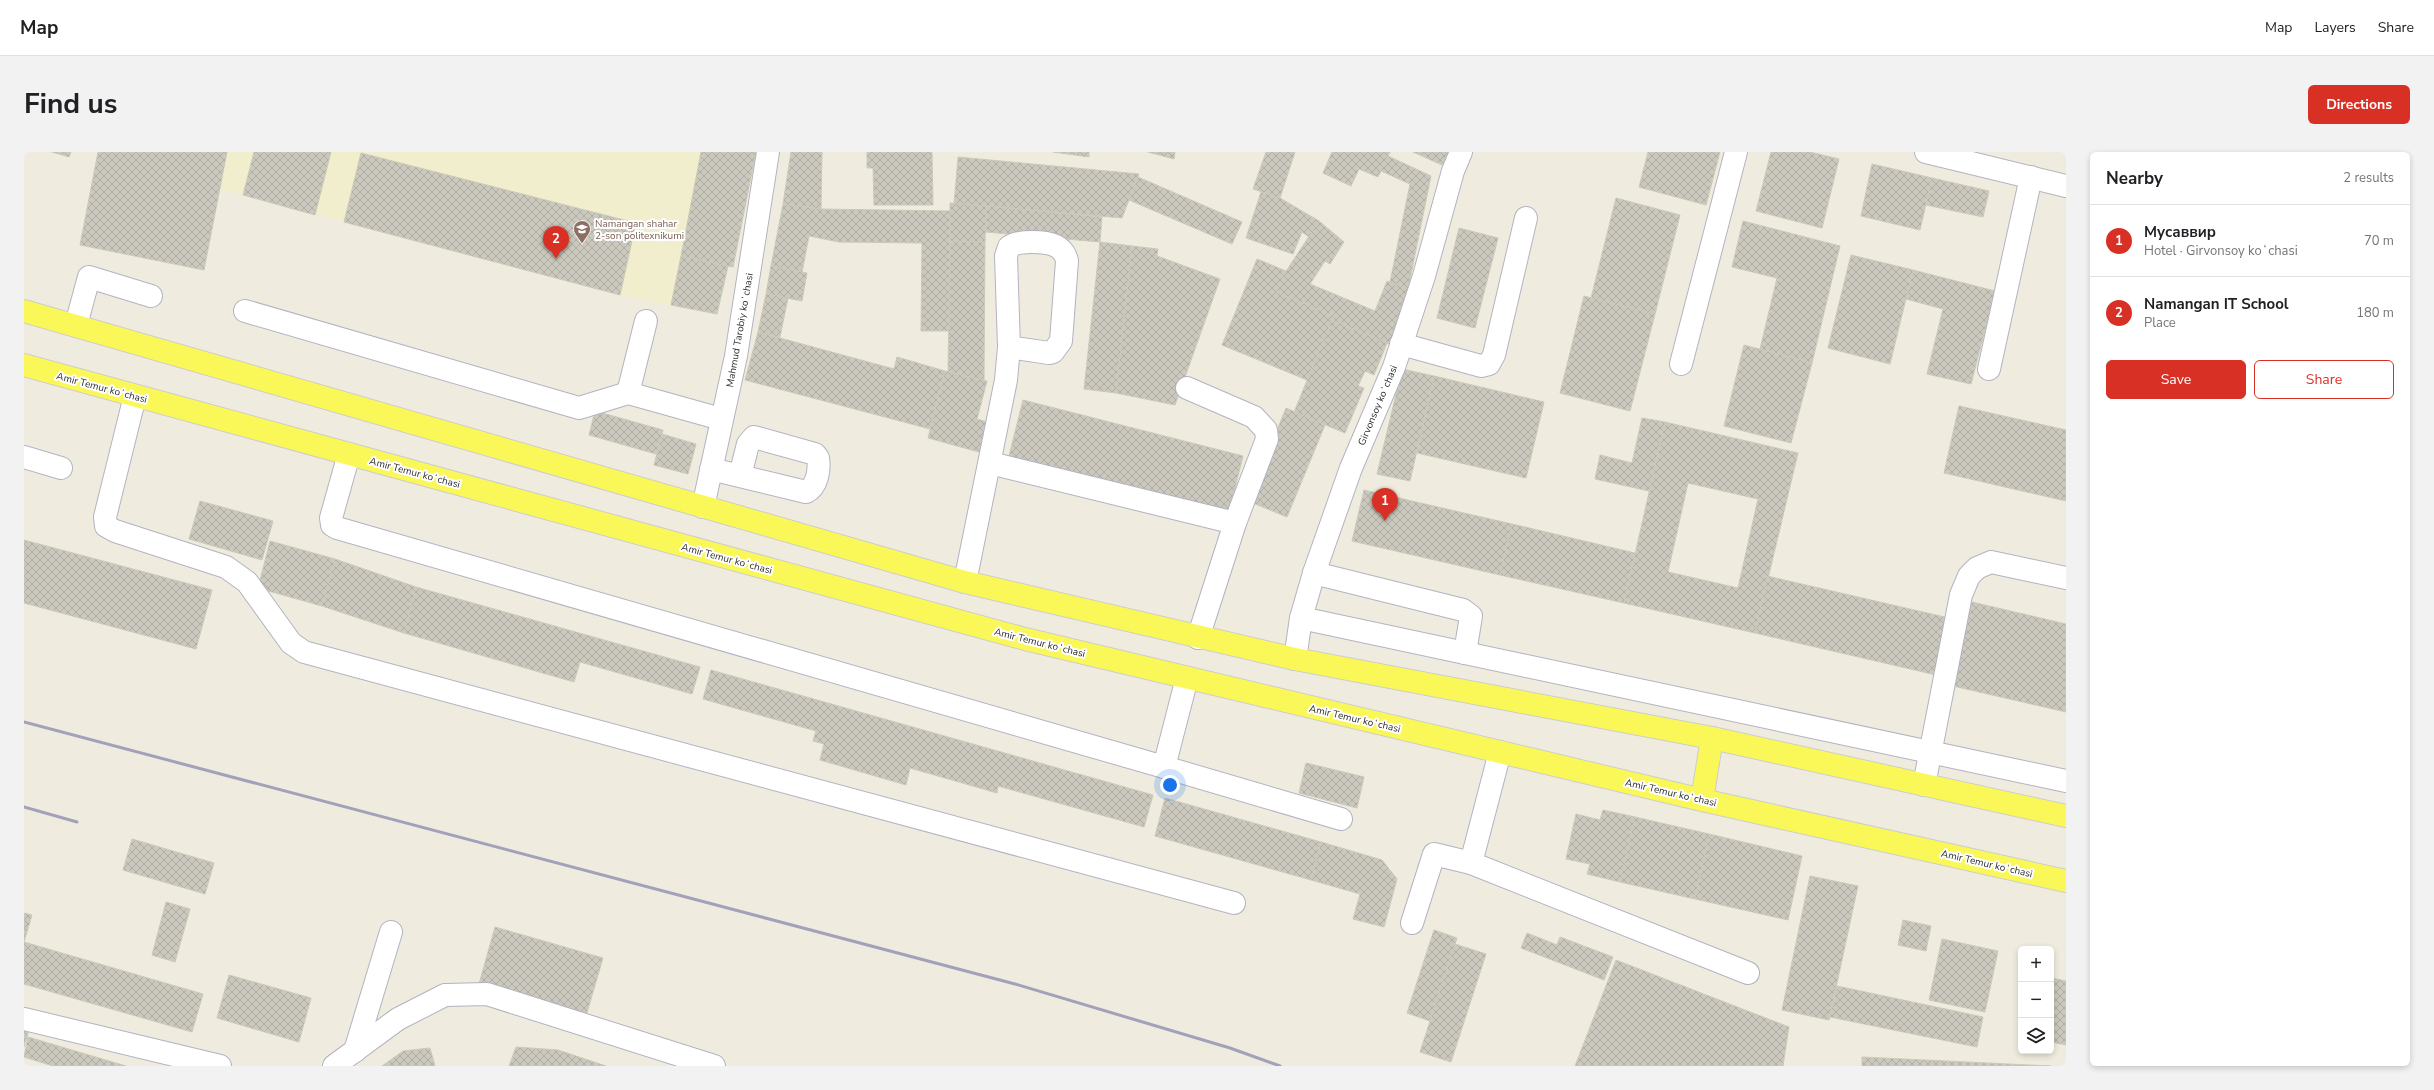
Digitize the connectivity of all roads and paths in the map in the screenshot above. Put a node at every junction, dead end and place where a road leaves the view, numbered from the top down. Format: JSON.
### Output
{"nodes":[{"id":1,"x":768,"y":152,"type":"edge"},
{"id":2,"x":1461,"y":152,"type":"edge"},
{"id":3,"x":1736,"y":152,"type":"edge"},
{"id":4,"x":1926,"y":152,"type":"edge"},
{"id":5,"x":2031,"y":177,"type":"junction"},
{"id":6,"x":2066,"y":186,"type":"edge"},
{"id":7,"x":1526,"y":218,"type":"dead end"},
{"id":8,"x":151,"y":296,"type":"dead end"},
{"id":9,"x":24,"y":311,"type":"edge"},
{"id":10,"x":246,"y":311,"type":"dead end"},
{"id":11,"x":646,"y":321,"type":"dead end"},
{"id":12,"x":76,"y":326,"type":"junction"},
{"id":13,"x":1401,"y":344,"type":"junction"},
{"id":14,"x":1009,"y":347,"type":"junction"},
{"id":15,"x":1681,"y":364,"type":"dead end"},
{"id":16,"x":24,"y":365,"type":"edge"},
{"id":17,"x":1990,"y":368,"type":"dead end"},
{"id":18,"x":1188,"y":388,"type":"dead end"},
{"id":19,"x":628,"y":393,"type":"junction"},
{"id":20,"x":135,"y":396,"type":"junction"},
{"id":21,"x":721,"y":419,"type":"junction"},
{"id":22,"x":348,"y":454,"type":"junction"},
{"id":23,"x":24,"y":457,"type":"edge"},
{"id":24,"x":990,"y":463,"type":"junction"},
{"id":25,"x":61,"y":468,"type":"dead end"},
{"id":26,"x":711,"y":469,"type":"junction"},
{"id":27,"x":740,"y":476,"type":"dead end"},
{"id":28,"x":704,"y":507,"type":"junction"},
{"id":29,"x":1235,"y":524,"type":"junction"},
{"id":30,"x":1314,"y":573,"type":"junction"},
{"id":31,"x":2066,"y":578,"type":"edge"},
{"id":32,"x":965,"y":582,"type":"junction"},
{"id":33,"x":1301,"y":618,"type":"junction"},
{"id":34,"x":1198,"y":638,"type":"junction"},
{"id":35,"x":1465,"y":652,"type":"junction"},
{"id":36,"x":1295,"y":659,"type":"junction"},
{"id":37,"x":1187,"y":678,"type":"junction"},
{"id":38,"x":1712,"y":738,"type":"junction"},
{"id":39,"x":1930,"y":751,"type":"junction"},
{"id":40,"x":1500,"y":752,"type":"junction"},
{"id":41,"x":1164,"y":767,"type":"junction"},
{"id":42,"x":2066,"y":781,"type":"edge"},
{"id":43,"x":1924,"y":785,"type":"junction"},
{"id":44,"x":1702,"y":800,"type":"junction"},
{"id":45,"x":2066,"y":816,"type":"edge"},
{"id":46,"x":1341,"y":819,"type":"dead end"},
{"id":47,"x":1471,"y":863,"type":"junction"},
{"id":48,"x":2066,"y":881,"type":"edge"},
{"id":49,"x":1234,"y":902,"type":"dead end"},
{"id":50,"x":1412,"y":923,"type":"dead end"},
{"id":51,"x":391,"y":932,"type":"dead end"},
{"id":52,"x":1748,"y":972,"type":"dead end"},
{"id":53,"x":24,"y":1019,"type":"edge"},
{"id":54,"x":355,"y":1051,"type":"junction"},
{"id":55,"x":220,"y":1066,"type":"edge"},
{"id":56,"x":334,"y":1066,"type":"edge"},
{"id":57,"x":714,"y":1066,"type":"edge"}],
"edges":[{"from":1,"to":21,"type":"street","name":"Mahmud Tarobiy koʻchasi"},
{"from":2,"to":13,"type":"street","name":"Girvonsoy koʻchasi"},
{"from":3,"to":15,"type":"street"},
{"from":4,"to":5,"type":"street"},
{"from":5,"to":6,"type":"street"},
{"from":5,"to":17,"type":"street"},
{"from":7,"to":13,"type":"street"},
{"from":8,"to":12,"type":"street"},
{"from":9,"to":12,"type":"main road"},
{"from":10,"to":19,"type":"street"},
{"from":11,"to":19,"type":"street"},
{"from":12,"to":28,"type":"main road"},
{"from":13,"to":30,"type":"street","name":"Girvonsoy koʻchasi"},
{"from":14,"to":14,"type":"street"},
{"from":14,"to":24,"type":"street"},
{"from":16,"to":20,"type":"main road","name":"Amir Temur koʻchasi"},
{"from":18,"to":29,"type":"street"},
{"from":19,"to":21,"type":"street"},
{"from":20,"to":22,"type":"main road","name":"Amir Temur koʻchasi"},
{"from":20,"to":49,"type":"street"},
{"from":21,"to":26,"type":"street","name":"Mahmud Tarobiy koʻchasi"},
{"from":22,"to":37,"type":"main road","name":"Amir Temur koʻchasi"},
{"from":22,"to":41,"type":"street"},
{"from":23,"to":25,"type":"street"},
{"from":24,"to":29,"type":"street"},
{"from":24,"to":32,"type":"street"},
{"from":26,"to":27,"type":"street"},
{"from":26,"to":28,"type":"street","name":"Mahmud Tarobiy koʻchasi"},
{"from":28,"to":32,"type":"main road"},
{"from":29,"to":34,"type":"street"},
{"from":30,"to":33,"type":"street","name":"Girvonsoy koʻchasi"},
{"from":30,"to":35,"type":"street"},
{"from":31,"to":39,"type":"street"},
{"from":32,"to":34,"type":"main road"},
{"from":33,"to":35,"type":"street"},
{"from":33,"to":36,"type":"street","name":"Girvonsoy koʻchasi"},
{"from":34,"to":36,"type":"main road"},
{"from":35,"to":39,"type":"street"},
{"from":36,"to":38,"type":"main road"},
{"from":37,"to":40,"type":"main road","name":"Amir Temur koʻchasi"},
{"from":37,"to":41,"type":"street"},
{"from":38,"to":43,"type":"main road"},
{"from":38,"to":44,"type":"main road"},
{"from":39,"to":42,"type":"street"},
{"from":39,"to":43,"type":"street"},
{"from":40,"to":44,"type":"main road","name":"Amir Temur koʻchasi"},
{"from":40,"to":47,"type":"street"},
{"from":41,"to":46,"type":"street"},
{"from":43,"to":45,"type":"main road"},
{"from":44,"to":48,"type":"main road","name":"Amir Temur koʻchasi"},
{"from":47,"to":50,"type":"street"},
{"from":47,"to":52,"type":"street"},
{"from":51,"to":54,"type":"street"},
{"from":53,"to":55,"type":"street"},
{"from":54,"to":56,"type":"street"},
{"from":54,"to":57,"type":"street"}]}
